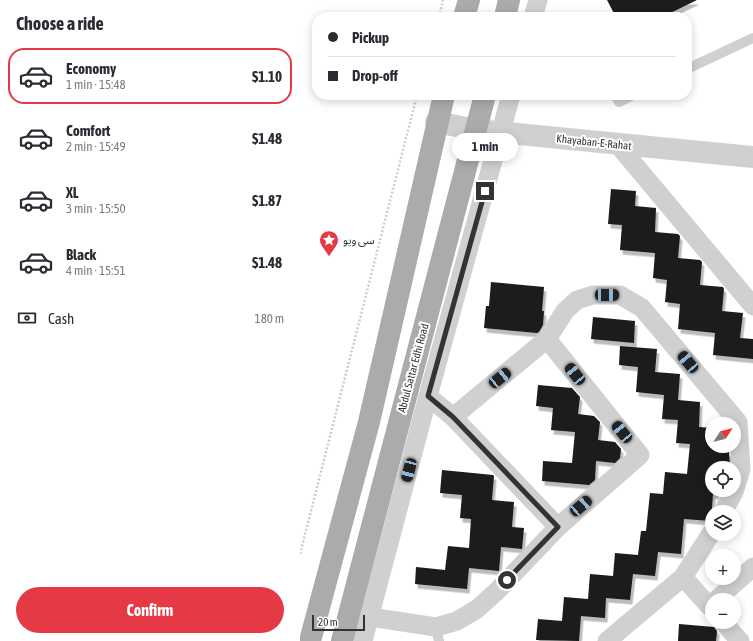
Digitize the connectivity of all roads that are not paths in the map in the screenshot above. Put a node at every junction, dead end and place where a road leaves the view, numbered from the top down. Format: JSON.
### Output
{"nodes":[{"id":1,"x":469,"y":0,"type":"edge"},
{"id":2,"x":509,"y":0,"type":"edge"},
{"id":3,"x":538,"y":0,"type":"edge"},
{"id":4,"x":465,"y":12,"type":"edge"},
{"id":5,"x":506,"y":12,"type":"edge"},
{"id":6,"x":534,"y":12,"type":"edge"},
{"id":7,"x":753,"y":38,"type":"edge"},
{"id":8,"x":692,"y":67,"type":"edge"},
{"id":9,"x":443,"y":100,"type":"edge"},
{"id":10,"x":484,"y":100,"type":"edge"},
{"id":11,"x":510,"y":100,"type":"edge"},
{"id":12,"x":436,"y":122,"type":"junction"},
{"id":13,"x":477,"y":130,"type":"junction"},
{"id":14,"x":501,"y":132,"type":"junction"},
{"id":15,"x":618,"y":144,"type":"junction"},
{"id":16,"x":753,"y":157,"type":"edge"},
{"id":17,"x":753,"y":306,"type":"edge"},
{"id":18,"x":547,"y":339,"type":"junction"},
{"id":19,"x":428,"y":396,"type":"junction"},
{"id":20,"x":453,"y":417,"type":"junction"},
{"id":21,"x":727,"y":505,"type":"edge"},
{"id":22,"x":558,"y":527,"type":"junction"},
{"id":23,"x":706,"y":541,"type":"edge"},
{"id":24,"x":753,"y":567,"type":"edge"},
{"id":25,"x":683,"y":577,"type":"junction"},
{"id":26,"x":725,"y":593,"type":"edge"},
{"id":27,"x":705,"y":598,"type":"edge"},
{"id":28,"x":370,"y":617,"type":"junction"},
{"id":29,"x":729,"y":629,"type":"edge"},
{"id":30,"x":437,"y":634,"type":"edge"},
{"id":31,"x":310,"y":641,"type":"edge"},
{"id":32,"x":342,"y":641,"type":"edge"},
{"id":33,"x":363,"y":641,"type":"edge"},
{"id":34,"x":607,"y":641,"type":"edge"},
{"id":35,"x":740,"y":641,"type":"edge"}],
"edges":[{"from":1,"to":4,"type":"main road"},
{"from":2,"to":5,"type":"main road"},
{"from":3,"to":6,"type":"street"},
{"from":7,"to":8,"type":"lane"},
{"from":9,"to":12,"type":"main road"},
{"from":10,"to":13,"type":"main road","name":"Abdul Sattar Edhi Road"},
{"from":11,"to":14,"type":"street"},
{"from":12,"to":13,"type":"street","name":"Khayaban-E-Rahat"},
{"from":12,"to":31,"type":"main road"},
{"from":13,"to":14,"type":"street","name":"Khayaban-E-Rahat"},
{"from":13,"to":32,"type":"main road","name":"Abdul Sattar Edhi Road"},
{"from":14,"to":15,"type":"street","name":"Khayaban-E-Rahat"},
{"from":14,"to":19,"type":"street"},
{"from":15,"to":16,"type":"street","name":"Khayaban-E-Rahat"},
{"from":15,"to":17,"type":"street"},
{"from":18,"to":20,"type":"street"},
{"from":18,"to":21,"type":"street"},
{"from":18,"to":22,"type":"street"},
{"from":19,"to":20,"type":"street"},
{"from":19,"to":28,"type":"street"},
{"from":20,"to":22,"type":"street"},
{"from":22,"to":30,"type":"street"},
{"from":23,"to":25,"type":"street"},
{"from":24,"to":26,"type":"street"},
{"from":25,"to":27,"type":"street"},
{"from":25,"to":34,"type":"street"},
{"from":28,"to":30,"type":"street"},
{"from":28,"to":33,"type":"street"},
{"from":29,"to":35,"type":"street"}]}
